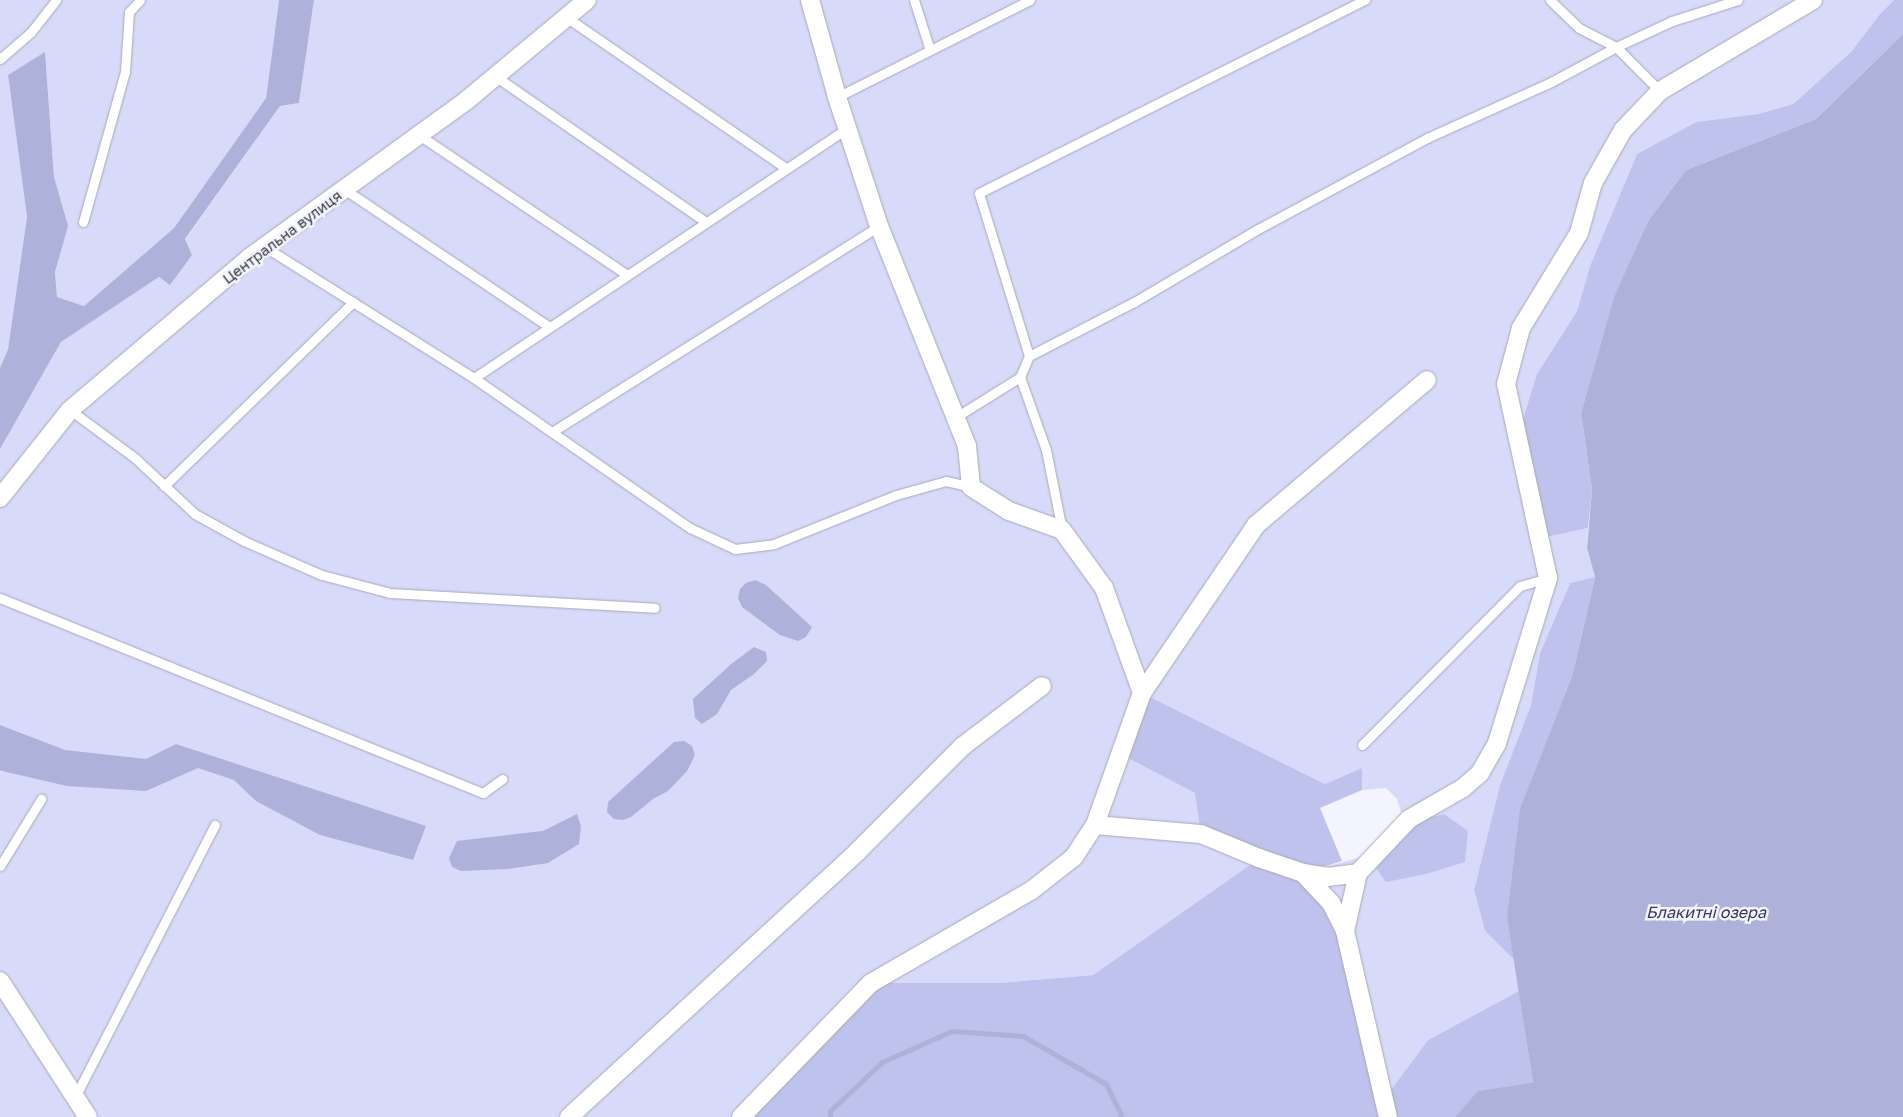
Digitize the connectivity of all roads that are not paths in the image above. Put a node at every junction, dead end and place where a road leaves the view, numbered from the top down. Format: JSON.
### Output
{"nodes":[{"id":1,"x":56,"y":0,"type":"edge"},
{"id":2,"x":140,"y":0,"type":"edge"},
{"id":3,"x":587,"y":0,"type":"edge"},
{"id":4,"x":810,"y":0,"type":"edge"},
{"id":5,"x":914,"y":0,"type":"edge"},
{"id":6,"x":1030,"y":0,"type":"edge"},
{"id":7,"x":1365,"y":0,"type":"edge"},
{"id":8,"x":1550,"y":0,"type":"edge"},
{"id":9,"x":1738,"y":0,"type":"edge"},
{"id":10,"x":1813,"y":0,"type":"edge"},
{"id":11,"x":566,"y":17,"type":"junction"},
{"id":12,"x":1616,"y":47,"type":"junction"},
{"id":13,"x":930,"y":50,"type":"junction"},
{"id":14,"x":0,"y":59,"type":"edge"},
{"id":15,"x":495,"y":76,"type":"junction"},
{"id":16,"x":1660,"y":91,"type":"junction"},
{"id":17,"x":837,"y":97,"type":"junction"},
{"id":18,"x":847,"y":128,"type":"junction"},
{"id":19,"x":419,"y":135,"type":"junction"},
{"id":20,"x":786,"y":168,"type":"junction"},
{"id":21,"x":344,"y":189,"type":"junction"},
{"id":22,"x":83,"y":222,"type":"dead end"},
{"id":23,"x":706,"y":222,"type":"junction"},
{"id":24,"x":879,"y":226,"type":"junction"},
{"id":25,"x":265,"y":247,"type":"junction"},
{"id":26,"x":627,"y":275,"type":"junction"},
{"id":27,"x":353,"y":302,"type":"junction"},
{"id":28,"x":549,"y":327,"type":"junction"},
{"id":29,"x":1029,"y":356,"type":"junction"},
{"id":30,"x":1020,"y":376,"type":"junction"},
{"id":31,"x":474,"y":378,"type":"junction"},
{"id":32,"x":1427,"y":380,"type":"dead end"},
{"id":33,"x":70,"y":410,"type":"junction"},
{"id":34,"x":956,"y":417,"type":"junction"},
{"id":35,"x":552,"y":432,"type":"junction"},
{"id":36,"x":164,"y":486,"type":"junction"},
{"id":37,"x":971,"y":487,"type":"junction"},
{"id":38,"x":0,"y":498,"type":"edge"},
{"id":39,"x":1062,"y":530,"type":"junction"},
{"id":40,"x":1548,"y":578,"type":"junction"},
{"id":41,"x":0,"y":598,"type":"edge"},
{"id":42,"x":655,"y":608,"type":"dead end"},
{"id":43,"x":1042,"y":686,"type":"dead end"},
{"id":44,"x":1142,"y":693,"type":"junction"},
{"id":45,"x":1362,"y":745,"type":"dead end"},
{"id":46,"x":502,"y":779,"type":"dead end"},
{"id":47,"x":41,"y":799,"type":"dead end"},
{"id":48,"x":215,"y":825,"type":"dead end"},
{"id":49,"x":1095,"y":825,"type":"junction"},
{"id":50,"x":0,"y":866,"type":"edge"},
{"id":51,"x":1303,"y":873,"type":"junction"},
{"id":52,"x":1358,"y":873,"type":"junction"},
{"id":53,"x":1345,"y":931,"type":"junction"},
{"id":54,"x":0,"y":981,"type":"edge"},
{"id":55,"x":75,"y":1098,"type":"junction"},
{"id":56,"x":88,"y":1117,"type":"edge"},
{"id":57,"x":569,"y":1117,"type":"edge"},
{"id":58,"x":741,"y":1117,"type":"edge"},
{"id":59,"x":1388,"y":1117,"type":"edge"}],
"edges":[{"from":1,"to":14,"type":"lane"},
{"from":2,"to":22,"type":"lane"},
{"from":3,"to":11,"type":"street","name":"Центральна вулиця"},
{"from":4,"to":17,"type":"street"},
{"from":5,"to":13,"type":"lane"},
{"from":6,"to":13,"type":"lane"},
{"from":7,"to":29,"type":"lane"},
{"from":8,"to":12,"type":"lane"},
{"from":9,"to":12,"type":"lane"},
{"from":10,"to":16,"type":"street"},
{"from":11,"to":15,"type":"street","name":"Центральна вулиця"},
{"from":11,"to":20,"type":"lane"},
{"from":12,"to":16,"type":"lane"},
{"from":12,"to":29,"type":"lane"},
{"from":13,"to":17,"type":"lane"},
{"from":15,"to":19,"type":"street","name":"Центральна вулиця"},
{"from":15,"to":23,"type":"lane"},
{"from":16,"to":40,"type":"street"},
{"from":17,"to":18,"type":"street"},
{"from":18,"to":20,"type":"lane"},
{"from":18,"to":24,"type":"street"},
{"from":19,"to":21,"type":"street","name":"Центральна вулиця"},
{"from":19,"to":26,"type":"lane"},
{"from":20,"to":23,"type":"lane"},
{"from":21,"to":25,"type":"street","name":"Центральна вулиця"},
{"from":21,"to":28,"type":"lane"},
{"from":23,"to":26,"type":"lane"},
{"from":24,"to":34,"type":"street"},
{"from":24,"to":35,"type":"lane"},
{"from":25,"to":27,"type":"lane"},
{"from":25,"to":33,"type":"street","name":"Центральна вулиця"},
{"from":26,"to":28,"type":"lane"},
{"from":27,"to":31,"type":"lane"},
{"from":27,"to":36,"type":"lane"},
{"from":28,"to":31,"type":"lane"},
{"from":29,"to":30,"type":"lane"},
{"from":30,"to":34,"type":"lane"},
{"from":30,"to":39,"type":"lane"},
{"from":31,"to":35,"type":"lane"},
{"from":32,"to":44,"type":"street"},
{"from":33,"to":36,"type":"lane"},
{"from":33,"to":38,"type":"street","name":"Центральна вулиця"},
{"from":34,"to":37,"type":"street"},
{"from":35,"to":37,"type":"lane"},
{"from":36,"to":42,"type":"lane"},
{"from":37,"to":39,"type":"street"},
{"from":39,"to":44,"type":"street"},
{"from":40,"to":45,"type":"lane"},
{"from":40,"to":52,"type":"street"},
{"from":41,"to":46,"type":"lane"},
{"from":43,"to":57,"type":"street"},
{"from":44,"to":49,"type":"street"},
{"from":47,"to":50,"type":"lane"},
{"from":48,"to":55,"type":"lane"},
{"from":49,"to":51,"type":"street"},
{"from":49,"to":58,"type":"street"},
{"from":51,"to":52,"type":"street"},
{"from":51,"to":53,"type":"street"},
{"from":52,"to":53,"type":"street"},
{"from":53,"to":59,"type":"street"},
{"from":54,"to":55,"type":"street"},
{"from":55,"to":56,"type":"street"}]}
